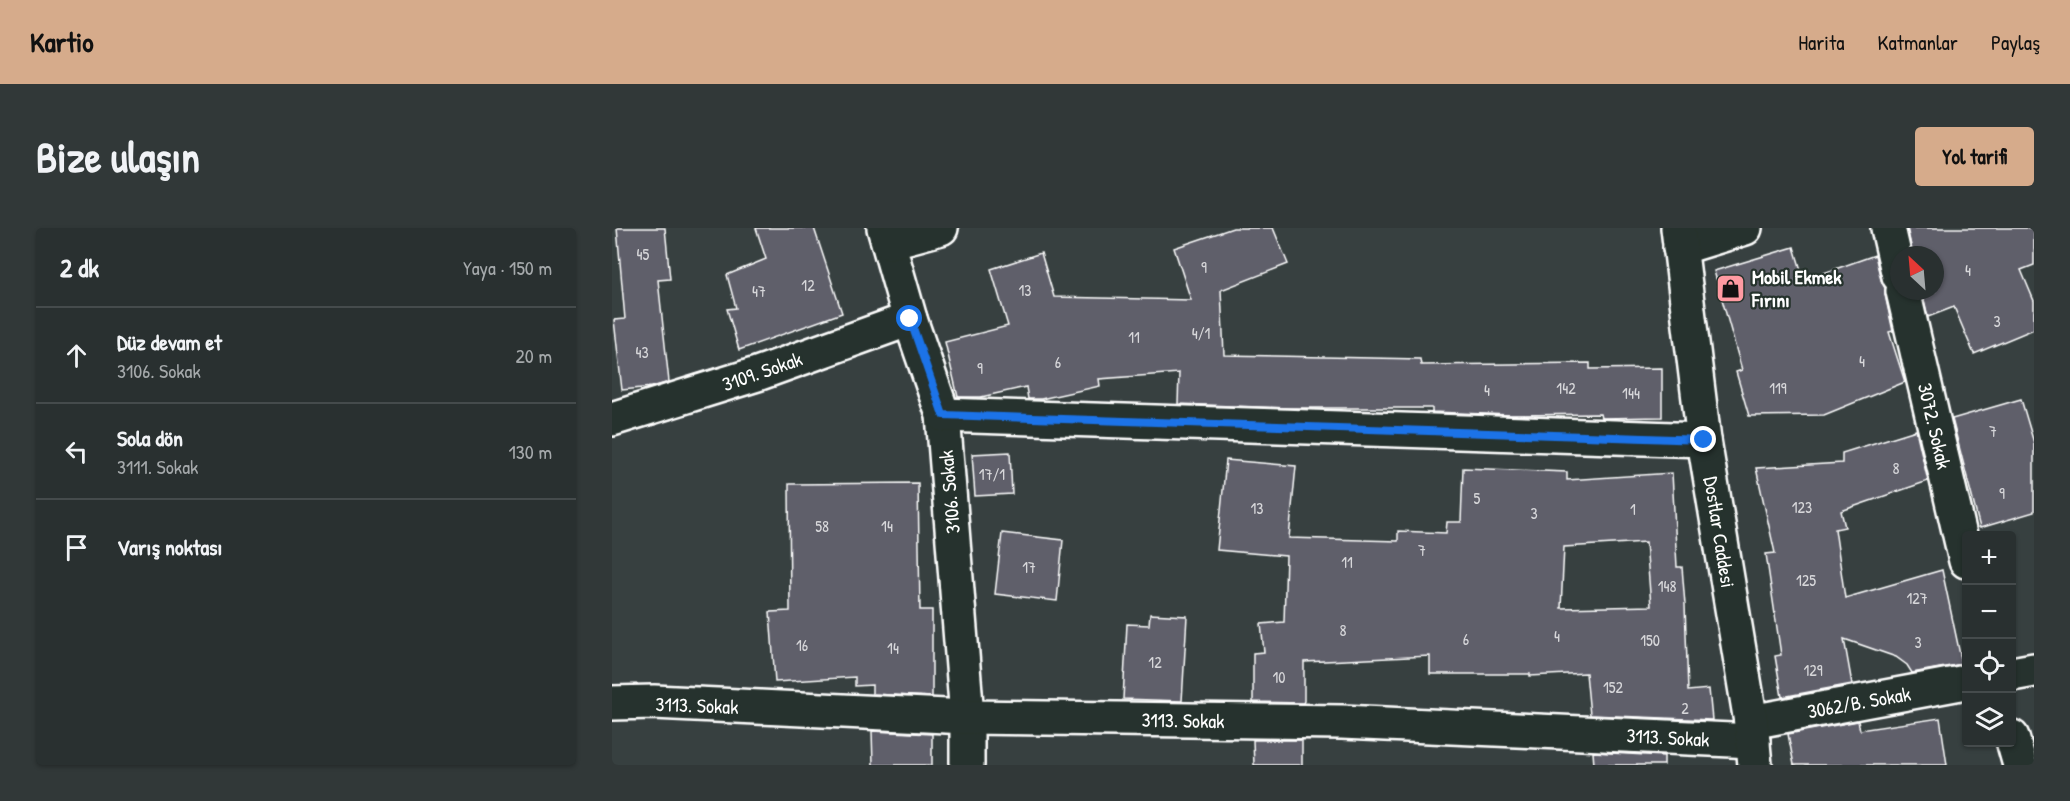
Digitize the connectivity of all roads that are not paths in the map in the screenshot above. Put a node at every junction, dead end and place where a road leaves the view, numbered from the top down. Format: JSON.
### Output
{"nodes":[{"id":1,"x":941,"y":228,"type":"edge"},
{"id":2,"x":1745,"y":228,"type":"edge"},
{"id":3,"x":1888,"y":228,"type":"edge"},
{"id":4,"x":886,"y":235,"type":"edge"},
{"id":5,"x":1679,"y":238,"type":"edge"},
{"id":6,"x":1892,"y":246,"type":"edge"},
{"id":7,"x":1905,"y":300,"type":"edge"},
{"id":8,"x":910,"y":319,"type":"junction"},
{"id":9,"x":943,"y":415,"type":"junction"},
{"id":10,"x":612,"y":419,"type":"edge"},
{"id":11,"x":1704,"y":440,"type":"junction"},
{"id":12,"x":1962,"y":544,"type":"edge"},
{"id":13,"x":2034,"y":670,"type":"edge"},
{"id":14,"x":2016,"y":673,"type":"edge"},
{"id":15,"x":1962,"y":683,"type":"edge"},
{"id":16,"x":612,"y":703,"type":"edge"},
{"id":17,"x":967,"y":717,"type":"junction"},
{"id":18,"x":1753,"y":743,"type":"edge"},
{"id":19,"x":2014,"y":747,"type":"edge"},
{"id":20,"x":967,"y":765,"type":"edge"},
{"id":21,"x":2019,"y":765,"type":"edge"}],
"edges":[{"from":1,"to":4,"type":"street"},
{"from":2,"to":5,"type":"street"},
{"from":3,"to":6,"type":"street"},
{"from":4,"to":8,"type":"street","name":"3106. Sokak"},
{"from":5,"to":11,"type":"street","name":"Dostlar Caddesi"},
{"from":7,"to":12,"type":"street","name":"3072. Sokak"},
{"from":8,"to":9,"type":"street","name":"3106. Sokak"},
{"from":8,"to":10,"type":"street","name":"3109. Sokak"},
{"from":9,"to":11,"type":"street"},
{"from":9,"to":17,"type":"street","name":"3106. Sokak"},
{"from":11,"to":18,"type":"street","name":"Dostlar Caddesi"},
{"from":13,"to":14,"type":"street"},
{"from":15,"to":18,"type":"street","name":"3062/B. Sokak"},
{"from":16,"to":17,"type":"street","name":"3113. Sokak"},
{"from":17,"to":18,"type":"street","name":"3113. Sokak"},
{"from":17,"to":20,"type":"street","name":"3106. Sokak"},
{"from":19,"to":21,"type":"street"}]}
